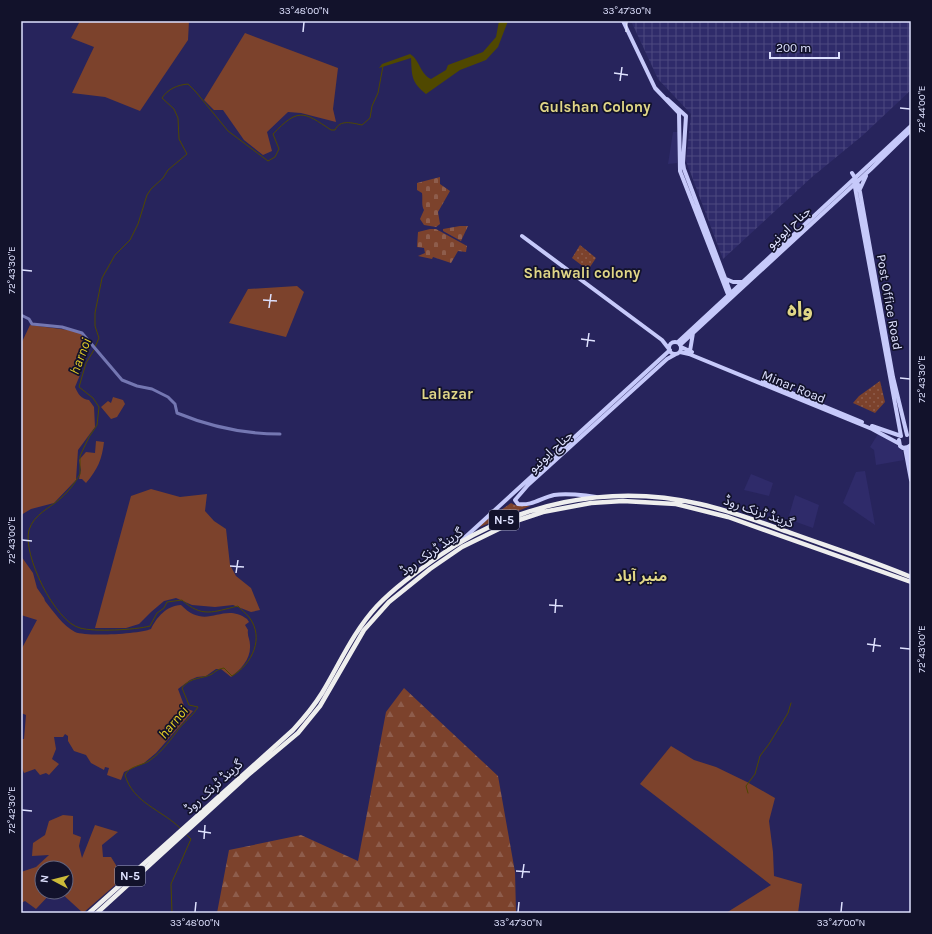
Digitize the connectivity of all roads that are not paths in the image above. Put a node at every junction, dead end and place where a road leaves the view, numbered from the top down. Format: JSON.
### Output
{"nodes":[{"id":1,"x":624,"y":21,"type":"edge"},
{"id":2,"x":679,"y":111,"type":"junction"},
{"id":3,"x":911,"y":126,"type":"edge"},
{"id":4,"x":911,"y":130,"type":"edge"},
{"id":5,"x":871,"y":169,"type":"junction"},
{"id":6,"x":854,"y":178,"type":"junction"},
{"id":7,"x":858,"y":192,"type":"junction"},
{"id":8,"x":844,"y":194,"type":"junction"},
{"id":9,"x":522,"y":236,"type":"dead end"},
{"id":10,"x":712,"y":250,"type":"junction"},
{"id":11,"x":726,"y":279,"type":"junction"},
{"id":12,"x":744,"y":282,"type":"junction"},
{"id":13,"x":730,"y":296,"type":"junction"},
{"id":14,"x":21,"y":315,"type":"edge"},
{"id":15,"x":693,"y":333,"type":"junction"},
{"id":16,"x":885,"y":339,"type":"junction"},
{"id":17,"x":662,"y":340,"type":"junction"},
{"id":18,"x":678,"y":347,"type":"junction"},
{"id":19,"x":669,"y":350,"type":"junction"},
{"id":20,"x":690,"y":352,"type":"junction"},
{"id":21,"x":754,"y":379,"type":"junction"},
{"id":22,"x":898,"y":418,"type":"junction"},
{"id":23,"x":881,"y":431,"type":"junction"},
{"id":24,"x":890,"y":432,"type":"junction"},
{"id":25,"x":280,"y":434,"type":"dead end"},
{"id":26,"x":901,"y":436,"type":"junction"},
{"id":27,"x":909,"y":436,"type":"edge"},
{"id":28,"x":898,"y":443,"type":"junction"},
{"id":29,"x":909,"y":447,"type":"edge"},
{"id":30,"x":556,"y":457,"type":"junction"},
{"id":31,"x":911,"y":461,"type":"edge"},
{"id":32,"x":911,"y":480,"type":"edge"},
{"id":33,"x":526,"y":484,"type":"junction"},
{"id":34,"x":598,"y":497,"type":"junction"},
{"id":35,"x":623,"y":498,"type":"junction"},
{"id":36,"x":459,"y":543,"type":"junction"},
{"id":37,"x":868,"y":563,"type":"junction"},
{"id":38,"x":911,"y":577,"type":"edge"},
{"id":39,"x":911,"y":582,"type":"edge"},
{"id":40,"x":318,"y":705,"type":"junction"},
{"id":41,"x":171,"y":842,"type":"junction"},
{"id":42,"x":96,"y":911,"type":"edge"},
{"id":43,"x":89,"y":913,"type":"edge"}],
"edges":[{"from":1,"to":2,"type":"main road"},
{"from":2,"to":10,"type":"main road"},
{"from":2,"to":10,"type":"main road"},
{"from":3,"to":6,"type":"main road","name":"جناح ایونیو"},
{"from":4,"to":5,"type":"main road","name":"جناح ایونیو"},
{"from":5,"to":6,"type":"main road","name":"جناح ایونیو"},
{"from":5,"to":7,"type":"main road"},
{"from":6,"to":7,"type":"main road","name":"Post Office Road"},
{"from":6,"to":8,"type":"main road","name":"جناح ایونیو"},
{"from":6,"to":12,"type":"main road","name":"جناح ایونیو"},
{"from":7,"to":8,"type":"main road"},
{"from":7,"to":16,"type":"main road","name":"Post Office Road"},
{"from":8,"to":13,"type":"main road","name":"جناح ایونیو"},
{"from":9,"to":17,"type":"main road"},
{"from":10,"to":11,"type":"main road"},
{"from":10,"to":13,"type":"main road"},
{"from":11,"to":12,"type":"main road"},
{"from":11,"to":13,"type":"main road"},
{"from":12,"to":13,"type":"main road","name":"جناح ایونیو"},
{"from":13,"to":15,"type":"main road","name":"جناح ایونیو"},
{"from":13,"to":18,"type":"main road","name":"جناح ایونیو"},
{"from":14,"to":25,"type":"street"},
{"from":15,"to":18,"type":"main road","name":"جناح ایونیو"},
{"from":15,"to":20,"type":"main road"},
{"from":16,"to":22,"type":"main road","name":"Post Office Road"},
{"from":16,"to":27,"type":"main road","name":"Post Office Road"},
{"from":17,"to":18,"type":"main road"},
{"from":17,"to":19,"type":"main road"},
{"from":18,"to":19,"type":"main road"},
{"from":18,"to":19,"type":"main road","name":"جناح ایونیو"},
{"from":18,"to":20,"type":"main road","name":"Minar Road"},
{"from":18,"to":21,"type":"main road","name":"Minar Road"},
{"from":18,"to":30,"type":"main road","name":"جناح ایونیو"},
{"from":19,"to":30,"type":"main road","name":"جناح ایونیو"},
{"from":20,"to":21,"type":"main road","name":"Minar Road"},
{"from":21,"to":23,"type":"main road","name":"Minar Road"},
{"from":22,"to":24,"type":"main road"},
{"from":22,"to":26,"type":"main road","name":"Post Office Road"},
{"from":23,"to":24,"type":"main road","name":"Minar Road"},
{"from":23,"to":28,"type":"main road","name":"Minar Road"},
{"from":24,"to":26,"type":"main road","name":"Minar Road"},
{"from":26,"to":27,"type":"main road"},
{"from":26,"to":28,"type":"main road"},
{"from":28,"to":29,"type":"main road","name":"Minar Road"},
{"from":29,"to":31,"type":"main road"},
{"from":29,"to":32,"type":"main road"},
{"from":30,"to":33,"type":"main road","name":"جناح ایونیو"},
{"from":33,"to":34,"type":"main road"},
{"from":33,"to":36,"type":"main road"},
{"from":34,"to":35,"type":"highway","name":"گرینڈ ٹرنک روڈ","number":"N-5"},
{"from":34,"to":36,"type":"highway","name":"گرینڈ ٹرنک روڈ","number":"N-5"},
{"from":35,"to":37,"type":"highway","name":"گرینڈ ٹرنک روڈ","number":"N-5"},
{"from":35,"to":40,"type":"highway","name":"گرینڈ ٹرنک روڈ","number":"N-5"},
{"from":36,"to":40,"type":"highway","name":"گرینڈ ٹرنک روڈ","number":"N-5"},
{"from":37,"to":38,"type":"highway","name":"گرینڈ ٹرنک روڈ","number":"N-5"},
{"from":37,"to":39,"type":"highway","name":"گرینڈ ٹرنک روڈ","number":"N-5"},
{"from":40,"to":41,"type":"highway","name":"گرینڈ ٹرنک روڈ","number":"N-5"},
{"from":40,"to":41,"type":"highway","name":"گرینڈ ٹرنک روڈ","number":"N-5"},
{"from":41,"to":42,"type":"highway","name":"گرینڈ ٹرنک روڈ","number":"N-5"},
{"from":42,"to":43,"type":"highway","name":"گرینڈ ٹرنک روڈ","number":"N-5"}]}
